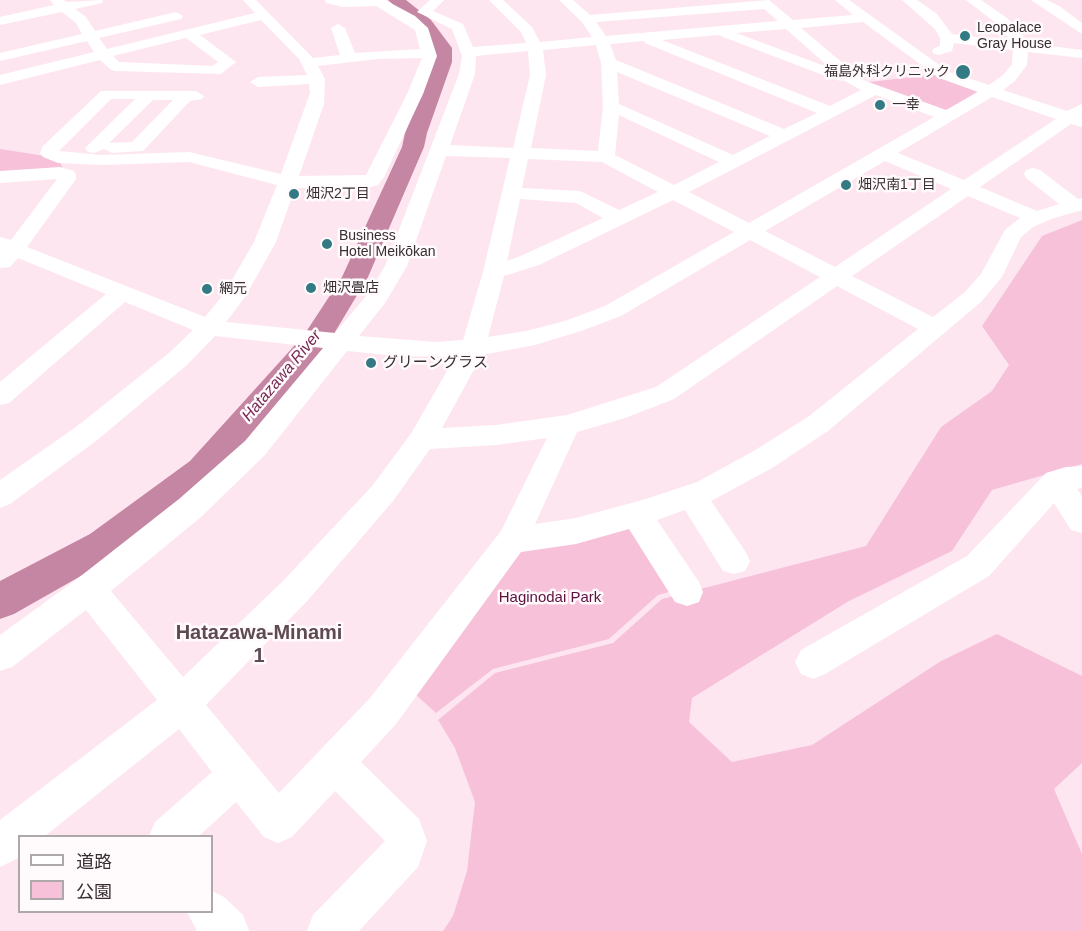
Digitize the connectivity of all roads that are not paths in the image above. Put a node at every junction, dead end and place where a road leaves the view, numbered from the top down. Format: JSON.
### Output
{"nodes":[{"id":1,"x":98,"y":0,"type":"edge"},
{"id":2,"x":249,"y":0,"type":"edge"},
{"id":3,"x":332,"y":0,"type":"edge"},
{"id":4,"x":438,"y":0,"type":"edge"},
{"id":5,"x":495,"y":0,"type":"edge"},
{"id":6,"x":565,"y":0,"type":"edge"},
{"id":7,"x":842,"y":0,"type":"edge"},
{"id":8,"x":908,"y":0,"type":"edge"},
{"id":9,"x":972,"y":0,"type":"edge"},
{"id":10,"x":1037,"y":0,"type":"edge"},
{"id":11,"x":376,"y":1,"type":"edge"},
{"id":12,"x":187,"y":2,"type":"dead end"},
{"id":13,"x":764,"y":3,"type":"edge"},
{"id":14,"x":60,"y":4,"type":"edge"},
{"id":15,"x":264,"y":15,"type":"junction"},
{"id":16,"x":176,"y":16,"type":"junction"},
{"id":17,"x":867,"y":18,"type":"junction"},
{"id":18,"x":86,"y":19,"type":"junction"},
{"id":19,"x":587,"y":19,"type":"junction"},
{"id":20,"x":0,"y":21,"type":"edge"},
{"id":21,"x":61,"y":25,"type":"dead end"},
{"id":22,"x":791,"y":26,"type":"junction"},
{"id":23,"x":338,"y":28,"type":"dead end"},
{"id":24,"x":1082,"y":30,"type":"edge"},
{"id":25,"x":716,"y":32,"type":"junction"},
{"id":26,"x":190,"y":33,"type":"junction"},
{"id":27,"x":92,"y":36,"type":"junction"},
{"id":28,"x":644,"y":38,"type":"junction"},
{"id":29,"x":946,"y":38,"type":"junction"},
{"id":30,"x":602,"y":41,"type":"junction"},
{"id":31,"x":535,"y":46,"type":"junction"},
{"id":32,"x":1020,"y":46,"type":"junction"},
{"id":33,"x":467,"y":49,"type":"junction"},
{"id":34,"x":429,"y":51,"type":"junction"},
{"id":35,"x":913,"y":52,"type":"junction"},
{"id":36,"x":1082,"y":54,"type":"edge"},
{"id":37,"x":103,"y":55,"type":"junction"},
{"id":38,"x":0,"y":57,"type":"edge"},
{"id":39,"x":349,"y":58,"type":"junction"},
{"id":40,"x":609,"y":63,"type":"junction"},
{"id":41,"x":313,"y":71,"type":"junction"},
{"id":42,"x":34,"y":72,"type":"junction"},
{"id":43,"x":0,"y":80,"type":"edge"},
{"id":44,"x":258,"y":82,"type":"dead end"},
{"id":45,"x":857,"y":83,"type":"junction"},
{"id":46,"x":873,"y":90,"type":"junction"},
{"id":47,"x":991,"y":91,"type":"junction"},
{"id":48,"x":150,"y":94,"type":"junction"},
{"id":49,"x":0,"y":98,"type":"edge"},
{"id":50,"x":611,"y":107,"type":"junction"},
{"id":51,"x":830,"y":111,"type":"junction"},
{"id":52,"x":947,"y":116,"type":"junction"},
{"id":53,"x":1078,"y":117,"type":"edge"},
{"id":54,"x":783,"y":135,"type":"junction"},
{"id":55,"x":52,"y":146,"type":"junction"},
{"id":56,"x":94,"y":148,"type":"junction"},
{"id":57,"x":437,"y":150,"type":"junction"},
{"id":58,"x":523,"y":153,"type":"junction"},
{"id":59,"x":882,"y":153,"type":"junction"},
{"id":60,"x":606,"y":157,"type":"junction"},
{"id":61,"x":732,"y":161,"type":"junction"},
{"id":62,"x":1033,"y":174,"type":"dead end"},
{"id":63,"x":0,"y":177,"type":"edge"},
{"id":64,"x":288,"y":182,"type":"junction"},
{"id":65,"x":967,"y":188,"type":"junction"},
{"id":66,"x":674,"y":192,"type":"junction"},
{"id":67,"x":513,"y":193,"type":"junction"},
{"id":68,"x":1078,"y":205,"type":"edge"},
{"id":69,"x":618,"y":218,"type":"junction"},
{"id":70,"x":1038,"y":218,"type":"junction"},
{"id":71,"x":750,"y":231,"type":"junction"},
{"id":72,"x":5,"y":252,"type":"edge"},
{"id":73,"x":494,"y":272,"type":"junction"},
{"id":74,"x":837,"y":277,"type":"junction"},
{"id":75,"x":122,"y":293,"type":"junction"},
{"id":76,"x":209,"y":328,"type":"junction"},
{"id":77,"x":935,"y":328,"type":"junction"},
{"id":78,"x":340,"y":342,"type":"junction"},
{"id":79,"x":473,"y":348,"type":"junction"},
{"id":80,"x":0,"y":396,"type":"edge"},
{"id":81,"x":567,"y":425,"type":"junction"},
{"id":82,"x":422,"y":439,"type":"junction"},
{"id":83,"x":1069,"y":479,"type":"edge"},
{"id":84,"x":1,"y":493,"type":"edge"},
{"id":85,"x":691,"y":495,"type":"junction"},
{"id":86,"x":636,"y":514,"type":"junction"},
{"id":87,"x":1082,"y":521,"type":"edge"},
{"id":88,"x":512,"y":540,"type":"junction"},
{"id":89,"x":734,"y":561,"type":"dead end"},
{"id":90,"x":89,"y":589,"type":"junction"},
{"id":91,"x":687,"y":592,"type":"dead end"},
{"id":92,"x":0,"y":655,"type":"edge"},
{"id":93,"x":813,"y":662,"type":"dead end"},
{"id":94,"x":180,"y":705,"type":"junction"},
{"id":95,"x":335,"y":764,"type":"junction"},
{"id":96,"x":238,"y":775,"type":"junction"},
{"id":97,"x":171,"y":835,"type":"edge"},
{"id":98,"x":0,"y":846,"type":"edge"},
{"id":99,"x":210,"y":913,"type":"edge"},
{"id":100,"x":227,"y":931,"type":"edge"},
{"id":101,"x":329,"y":931,"type":"edge"}],
"edges":[{"from":1,"to":14,"type":"street"},
{"from":2,"to":15,"type":"street"},
{"from":3,"to":11,"type":"street"},
{"from":4,"to":33,"type":"street"},
{"from":5,"to":31,"type":"street"},
{"from":6,"to":19,"type":"street"},
{"from":7,"to":17,"type":"street"},
{"from":8,"to":29,"type":"street"},
{"from":9,"to":32,"type":"street"},
{"from":10,"to":24,"type":"street"},
{"from":11,"to":34,"type":"street"},
{"from":12,"to":16,"type":"street"},
{"from":13,"to":19,"type":"street"},
{"from":13,"to":22,"type":"street"},
{"from":14,"to":18,"type":"street"},
{"from":14,"to":20,"type":"street"},
{"from":15,"to":26,"type":"street"},
{"from":15,"to":41,"type":"street"},
{"from":16,"to":26,"type":"street"},
{"from":16,"to":27,"type":"street"},
{"from":17,"to":22,"type":"street"},
{"from":17,"to":35,"type":"street"},
{"from":18,"to":21,"type":"street"},
{"from":18,"to":27,"type":"street"},
{"from":19,"to":30,"type":"street"},
{"from":22,"to":25,"type":"street"},
{"from":22,"to":45,"type":"street"},
{"from":23,"to":39,"type":"street"},
{"from":25,"to":28,"type":"street"},
{"from":25,"to":45,"type":"street"},
{"from":26,"to":37,"type":"street"},
{"from":26,"to":37,"type":"street"},
{"from":27,"to":37,"type":"street"},
{"from":27,"to":38,"type":"street"},
{"from":28,"to":30,"type":"street"},
{"from":28,"to":51,"type":"street"},
{"from":29,"to":32,"type":"street"},
{"from":29,"to":35,"type":"street"},
{"from":30,"to":31,"type":"street"},
{"from":30,"to":40,"type":"street"},
{"from":31,"to":33,"type":"street"},
{"from":31,"to":58,"type":"street"},
{"from":32,"to":36,"type":"street"},
{"from":32,"to":47,"type":"street"},
{"from":33,"to":34,"type":"street"},
{"from":33,"to":57,"type":"street"},
{"from":34,"to":39,"type":"street"},
{"from":34,"to":64,"type":"street"},
{"from":35,"to":47,"type":"street"},
{"from":37,"to":42,"type":"street"},
{"from":39,"to":41,"type":"street"},
{"from":40,"to":50,"type":"street"},
{"from":40,"to":54,"type":"street"},
{"from":41,"to":44,"type":"street"},
{"from":41,"to":64,"type":"street"},
{"from":42,"to":43,"type":"street"},
{"from":42,"to":49,"type":"street"},
{"from":45,"to":46,"type":"street"},
{"from":46,"to":51,"type":"street"},
{"from":46,"to":52,"type":"street"},
{"from":47,"to":52,"type":"street"},
{"from":47,"to":53,"type":"street"},
{"from":48,"to":55,"type":"street"},
{"from":48,"to":56,"type":"street"},
{"from":48,"to":56,"type":"street"},
{"from":50,"to":60,"type":"street"},
{"from":50,"to":61,"type":"street"},
{"from":51,"to":54,"type":"street"},
{"from":52,"to":59,"type":"street"},
{"from":53,"to":65,"type":"street"},
{"from":54,"to":61,"type":"street"},
{"from":55,"to":56,"type":"street"},
{"from":55,"to":64,"type":"street"},
{"from":57,"to":58,"type":"street"},
{"from":57,"to":78,"type":"street"},
{"from":58,"to":60,"type":"street"},
{"from":58,"to":67,"type":"street"},
{"from":59,"to":65,"type":"street"},
{"from":59,"to":71,"type":"street"},
{"from":60,"to":66,"type":"street"},
{"from":61,"to":66,"type":"street"},
{"from":62,"to":68,"type":"street"},
{"from":63,"to":72,"type":"street"},
{"from":64,"to":76,"type":"street"},
{"from":65,"to":70,"type":"street"},
{"from":65,"to":74,"type":"street"},
{"from":66,"to":69,"type":"street"},
{"from":66,"to":71,"type":"street"},
{"from":67,"to":69,"type":"street"},
{"from":67,"to":73,"type":"street"},
{"from":68,"to":70,"type":"street"},
{"from":69,"to":73,"type":"street"},
{"from":70,"to":77,"type":"street"},
{"from":71,"to":74,"type":"street"},
{"from":71,"to":79,"type":"street"},
{"from":72,"to":75,"type":"street"},
{"from":73,"to":79,"type":"street"},
{"from":74,"to":77,"type":"street"},
{"from":74,"to":81,"type":"street"},
{"from":75,"to":76,"type":"street"},
{"from":75,"to":80,"type":"street"},
{"from":76,"to":78,"type":"street"},
{"from":76,"to":84,"type":"street"},
{"from":77,"to":85,"type":"street"},
{"from":78,"to":79,"type":"street"},
{"from":78,"to":90,"type":"street"},
{"from":79,"to":82,"type":"street"},
{"from":81,"to":82,"type":"street"},
{"from":81,"to":88,"type":"street"},
{"from":82,"to":94,"type":"street"},
{"from":83,"to":87,"type":"street"},
{"from":83,"to":93,"type":"street"},
{"from":85,"to":86,"type":"street"},
{"from":85,"to":89,"type":"street"},
{"from":86,"to":88,"type":"street"},
{"from":86,"to":91,"type":"street"},
{"from":88,"to":95,"type":"street"},
{"from":90,"to":92,"type":"street"},
{"from":90,"to":94,"type":"street"},
{"from":94,"to":96,"type":"street"},
{"from":94,"to":98,"type":"street"},
{"from":95,"to":96,"type":"street"},
{"from":95,"to":101,"type":"street"},
{"from":96,"to":97,"type":"street"},
{"from":99,"to":100,"type":"street"}]}
